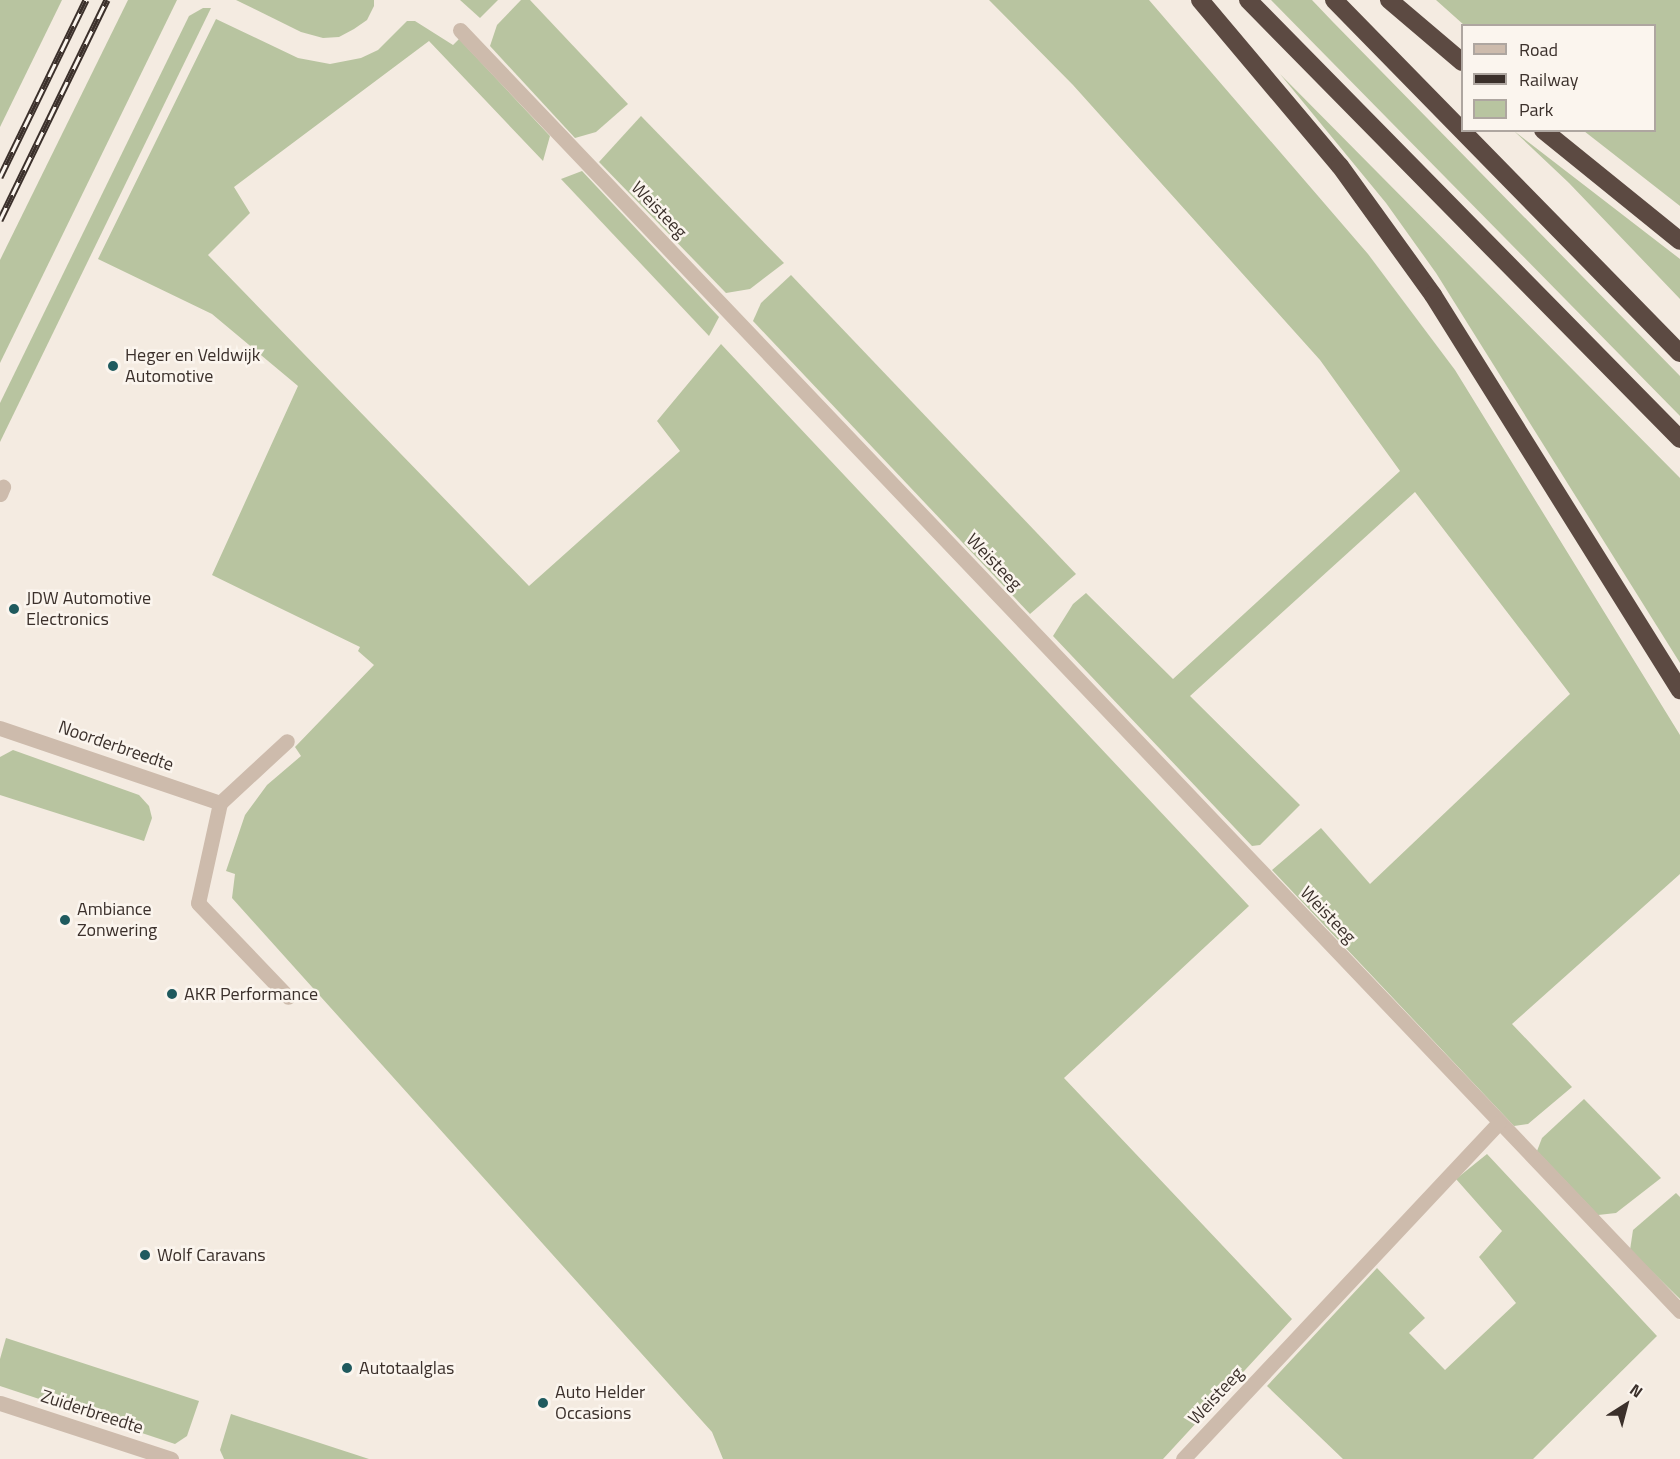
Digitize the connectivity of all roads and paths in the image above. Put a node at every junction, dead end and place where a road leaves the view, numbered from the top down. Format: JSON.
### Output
{"nodes":[{"id":1,"x":1200,"y":0,"type":"edge"},
{"id":2,"x":1248,"y":0,"type":"edge"},
{"id":3,"x":1334,"y":0,"type":"edge"},
{"id":4,"x":1389,"y":0,"type":"edge"},
{"id":5,"x":460,"y":30,"type":"dead end"},
{"id":6,"x":1461,"y":61,"type":"edge"},
{"id":7,"x":1461,"y":130,"type":"edge"},
{"id":8,"x":1463,"y":132,"type":"edge"},
{"id":9,"x":1545,"y":132,"type":"edge"},
{"id":10,"x":1680,"y":241,"type":"edge"},
{"id":11,"x":1680,"y":353,"type":"edge"},
{"id":12,"x":1680,"y":439,"type":"edge"},
{"id":13,"x":1680,"y":690,"type":"edge"},
{"id":14,"x":0,"y":728,"type":"edge"},
{"id":15,"x":287,"y":741,"type":"dead end"},
{"id":16,"x":220,"y":803,"type":"junction"},
{"id":17,"x":288,"y":997,"type":"dead end"},
{"id":18,"x":1499,"y":1123,"type":"junction"},
{"id":19,"x":1680,"y":1311,"type":"edge"},
{"id":20,"x":0,"y":1403,"type":"edge"},
{"id":21,"x":171,"y":1459,"type":"edge"},
{"id":22,"x":1183,"y":1459,"type":"edge"}],
"edges":[{"from":1,"to":13,"type":"highway"},
{"from":2,"to":12,"type":"highway"},
{"from":3,"to":7,"type":"highway"},
{"from":4,"to":6,"type":"highway"},
{"from":5,"to":18,"type":"street","name":"Weisteeg"},
{"from":8,"to":11,"type":"highway"},
{"from":9,"to":10,"type":"highway"},
{"from":14,"to":16,"type":"street","name":"Noorderbreedte"},
{"from":15,"to":16,"type":"street"},
{"from":16,"to":17,"type":"street"},
{"from":18,"to":19,"type":"street","name":"Weisteeg"},
{"from":18,"to":22,"type":"street","name":"Weisteeg"},
{"from":20,"to":21,"type":"street","name":"Zuiderbreedte"}]}
